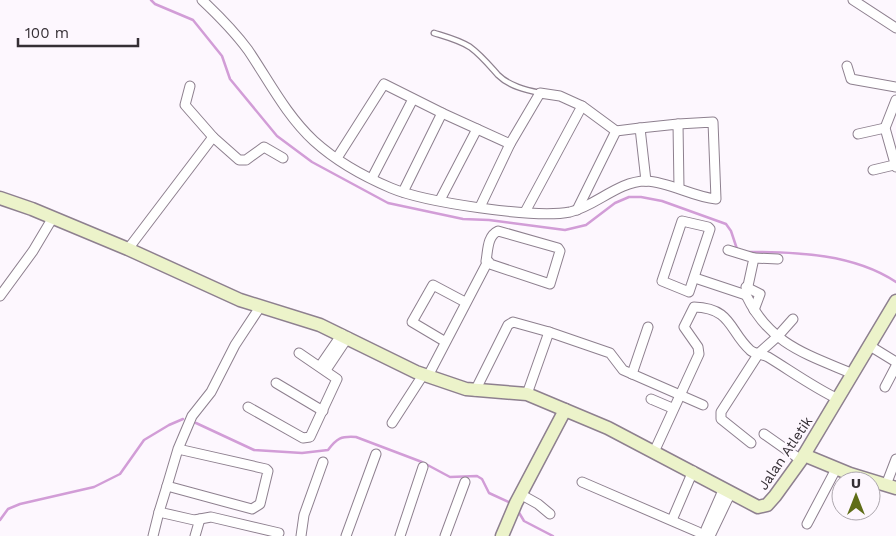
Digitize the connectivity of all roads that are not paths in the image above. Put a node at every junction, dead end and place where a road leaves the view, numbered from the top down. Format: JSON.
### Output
{"nodes":[{"id":1,"x":202,"y":0,"type":"edge"},
{"id":2,"x":853,"y":0,"type":"edge"},
{"id":3,"x":896,"y":28,"type":"edge"},
{"id":4,"x":434,"y":33,"type":"dead end"},
{"id":5,"x":847,"y":66,"type":"dead end"},
{"id":6,"x":190,"y":86,"type":"dead end"},
{"id":7,"x":896,"y":87,"type":"edge"},
{"id":8,"x":540,"y":93,"type":"junction"},
{"id":9,"x":413,"y":99,"type":"junction"},
{"id":10,"x":896,"y":100,"type":"edge"},
{"id":11,"x":582,"y":106,"type":"junction"},
{"id":12,"x":442,"y":114,"type":"junction"},
{"id":13,"x":678,"y":124,"type":"junction"},
{"id":14,"x":640,"y":128,"type":"junction"},
{"id":15,"x":885,"y":128,"type":"junction"},
{"id":16,"x":477,"y":129,"type":"junction"},
{"id":17,"x":616,"y":131,"type":"junction"},
{"id":18,"x":858,"y":134,"type":"dead end"},
{"id":19,"x":213,"y":137,"type":"junction"},
{"id":20,"x":510,"y":144,"type":"junction"},
{"id":21,"x":283,"y":158,"type":"dead end"},
{"id":22,"x":337,"y":158,"type":"junction"},
{"id":23,"x":895,"y":166,"type":"edge"},
{"id":24,"x":873,"y":170,"type":"dead end"},
{"id":25,"x":372,"y":178,"type":"junction"},
{"id":26,"x":646,"y":181,"type":"junction"},
{"id":27,"x":678,"y":188,"type":"junction"},
{"id":28,"x":403,"y":192,"type":"junction"},
{"id":29,"x":0,"y":198,"type":"edge"},
{"id":30,"x":440,"y":200,"type":"junction"},
{"id":31,"x":480,"y":207,"type":"junction"},
{"id":32,"x":577,"y":210,"type":"junction"},
{"id":33,"x":525,"y":212,"type":"junction"},
{"id":34,"x":52,"y":219,"type":"junction"},
{"id":35,"x":128,"y":249,"type":"junction"},
{"id":36,"x":728,"y":250,"type":"dead end"},
{"id":37,"x":754,"y":258,"type":"junction"},
{"id":38,"x":778,"y":259,"type":"dead end"},
{"id":39,"x":487,"y":262,"type":"junction"},
{"id":40,"x":695,"y":278,"type":"junction"},
{"id":41,"x":746,"y":291,"type":"junction"},
{"id":42,"x":0,"y":296,"type":"edge"},
{"id":43,"x":465,"y":302,"type":"junction"},
{"id":44,"x":260,"y":307,"type":"junction"},
{"id":45,"x":894,"y":309,"type":"edge"},
{"id":46,"x":793,"y":318,"type":"dead end"},
{"id":47,"x":648,"y":327,"type":"dead end"},
{"id":48,"x":549,"y":332,"type":"junction"},
{"id":49,"x":345,"y":335,"type":"junction"},
{"id":50,"x":777,"y":337,"type":"junction"},
{"id":51,"x":444,"y":341,"type":"junction"},
{"id":52,"x":870,"y":346,"type":"junction"},
{"id":53,"x":299,"y":353,"type":"dead end"},
{"id":54,"x":759,"y":353,"type":"junction"},
{"id":55,"x":896,"y":362,"type":"edge"},
{"id":56,"x":896,"y":366,"type":"edge"},
{"id":57,"x":323,"y":368,"type":"junction"},
{"id":58,"x":632,"y":374,"type":"junction"},
{"id":59,"x":853,"y":374,"type":"junction"},
{"id":60,"x":426,"y":376,"type":"junction"},
{"id":61,"x":276,"y":383,"type":"dead end"},
{"id":62,"x":885,"y":387,"type":"dead end"},
{"id":63,"x":475,"y":391,"type":"junction"},
{"id":64,"x":527,"y":394,"type":"junction"},
{"id":65,"x":678,"y":394,"type":"junction"},
{"id":66,"x":651,"y":398,"type":"dead end"},
{"id":67,"x":838,"y":399,"type":"junction"},
{"id":68,"x":703,"y":405,"type":"dead end"},
{"id":69,"x":248,"y":407,"type":"dead end"},
{"id":70,"x":672,"y":408,"type":"junction"},
{"id":71,"x":565,"y":410,"type":"junction"},
{"id":72,"x":322,"y":411,"type":"junction"},
{"id":73,"x":392,"y":424,"type":"dead end"},
{"id":74,"x":764,"y":434,"type":"dead end"},
{"id":75,"x":751,"y":443,"type":"dead end"},
{"id":76,"x":178,"y":449,"type":"junction"},
{"id":77,"x":654,"y":452,"type":"junction"},
{"id":78,"x":376,"y":454,"type":"dead end"},
{"id":79,"x":802,"y":458,"type":"junction"},
{"id":80,"x":896,"y":460,"type":"edge"},
{"id":81,"x":323,"y":462,"type":"dead end"},
{"id":82,"x":423,"y":467,"type":"dead end"},
{"id":83,"x":836,"y":469,"type":"junction"},
{"id":84,"x":693,"y":470,"type":"junction"},
{"id":85,"x":465,"y":482,"type":"dead end"},
{"id":86,"x":582,"y":482,"type":"dead end"},
{"id":87,"x":166,"y":486,"type":"junction"},
{"id":88,"x":891,"y":486,"type":"edge"},
{"id":89,"x":727,"y":490,"type":"junction"},
{"id":90,"x":516,"y":502,"type":"junction"},
{"id":91,"x":159,"y":512,"type":"junction"},
{"id":92,"x":550,"y":514,"type":"dead end"},
{"id":93,"x":200,"y":519,"type":"junction"},
{"id":94,"x":672,"y":520,"type":"junction"},
{"id":95,"x":807,"y":524,"type":"dead end"},
{"id":96,"x":279,"y":533,"type":"dead end"},
{"id":97,"x":701,"y":534,"type":"edge"},
{"id":98,"x":153,"y":536,"type":"edge"},
{"id":99,"x":195,"y":536,"type":"edge"},
{"id":100,"x":301,"y":536,"type":"edge"},
{"id":101,"x":346,"y":536,"type":"edge"},
{"id":102,"x":400,"y":536,"type":"edge"},
{"id":103,"x":445,"y":536,"type":"edge"},
{"id":104,"x":502,"y":536,"type":"edge"},
{"id":105,"x":710,"y":536,"type":"edge"}],
"edges":[{"from":1,"to":22,"type":"street"},
{"from":2,"to":3,"type":"street"},
{"from":4,"to":8,"type":"lane"},
{"from":5,"to":7,"type":"street"},
{"from":6,"to":19,"type":"street"},
{"from":8,"to":11,"type":"street"},
{"from":8,"to":20,"type":"street"},
{"from":9,"to":12,"type":"street"},
{"from":9,"to":22,"type":"street"},
{"from":9,"to":25,"type":"street"},
{"from":10,"to":15,"type":"street"},
{"from":11,"to":17,"type":"street"},
{"from":11,"to":33,"type":"street"},
{"from":12,"to":16,"type":"street"},
{"from":12,"to":28,"type":"street"},
{"from":13,"to":14,"type":"street"},
{"from":13,"to":27,"type":"street"},
{"from":13,"to":27,"type":"street"},
{"from":14,"to":17,"type":"street"},
{"from":14,"to":26,"type":"street"},
{"from":15,"to":18,"type":"street"},
{"from":15,"to":23,"type":"street"},
{"from":16,"to":20,"type":"street"},
{"from":16,"to":30,"type":"street"},
{"from":17,"to":32,"type":"street"},
{"from":19,"to":21,"type":"street"},
{"from":19,"to":35,"type":"street"},
{"from":20,"to":31,"type":"street"},
{"from":22,"to":25,"type":"street"},
{"from":23,"to":24,"type":"street"},
{"from":25,"to":28,"type":"street"},
{"from":26,"to":27,"type":"street"},
{"from":26,"to":32,"type":"street"},
{"from":28,"to":30,"type":"street"},
{"from":29,"to":34,"type":"street","name":"Jalan Atletik"},
{"from":30,"to":31,"type":"street"},
{"from":31,"to":33,"type":"street"},
{"from":32,"to":33,"type":"street"},
{"from":34,"to":35,"type":"street","name":"Jalan Atletik"},
{"from":34,"to":42,"type":"street"},
{"from":35,"to":44,"type":"street","name":"Jalan Atletik"},
{"from":36,"to":37,"type":"street"},
{"from":37,"to":38,"type":"street"},
{"from":37,"to":41,"type":"street"},
{"from":39,"to":39,"type":"street"},
{"from":39,"to":43,"type":"street"},
{"from":39,"to":60,"type":"street"},
{"from":40,"to":40,"type":"street"},
{"from":40,"to":41,"type":"street"},
{"from":41,"to":50,"type":"street"},
{"from":43,"to":51,"type":"street"},
{"from":43,"to":51,"type":"street"},
{"from":44,"to":49,"type":"street","name":"Jalan Atletik"},
{"from":44,"to":76,"type":"street"},
{"from":45,"to":52,"type":"street","name":"Jalan Atletik"},
{"from":46,"to":50,"type":"street"},
{"from":47,"to":58,"type":"street"},
{"from":48,"to":58,"type":"street"},
{"from":48,"to":63,"type":"street"},
{"from":48,"to":64,"type":"street"},
{"from":49,"to":57,"type":"street"},
{"from":49,"to":60,"type":"street","name":"Jalan Atletik"},
{"from":50,"to":54,"type":"street"},
{"from":50,"to":59,"type":"street"},
{"from":51,"to":60,"type":"street"},
{"from":52,"to":55,"type":"street"},
{"from":52,"to":59,"type":"street","name":"Jalan Atletik"},
{"from":53,"to":57,"type":"street"},
{"from":54,"to":65,"type":"street"},
{"from":54,"to":67,"type":"street"},
{"from":54,"to":75,"type":"street"},
{"from":56,"to":62,"type":"street"},
{"from":57,"to":72,"type":"street"},
{"from":58,"to":65,"type":"street"},
{"from":59,"to":67,"type":"street","name":"Jalan Atletik"},
{"from":60,"to":63,"type":"street","name":"Jalan Atletik"},
{"from":60,"to":73,"type":"street"},
{"from":61,"to":72,"type":"street"},
{"from":63,"to":64,"type":"street","name":"Jalan Atletik"},
{"from":64,"to":71,"type":"street","name":"Jalan Atletik"},
{"from":65,"to":68,"type":"street"},
{"from":65,"to":70,"type":"street"},
{"from":66,"to":70,"type":"street"},
{"from":67,"to":79,"type":"street","name":"Jalan Atletik"},
{"from":69,"to":72,"type":"street"},
{"from":70,"to":77,"type":"street"},
{"from":71,"to":77,"type":"street","name":"Jalan Atletik"},
{"from":71,"to":90,"type":"street"},
{"from":74,"to":79,"type":"street"},
{"from":76,"to":87,"type":"street"},
{"from":76,"to":87,"type":"street"},
{"from":77,"to":84,"type":"street","name":"Jalan Atletik"},
{"from":78,"to":101,"type":"street"},
{"from":79,"to":83,"type":"street"},
{"from":79,"to":89,"type":"street","name":"Jalan Atletik"},
{"from":80,"to":88,"type":"street"},
{"from":81,"to":100,"type":"street"},
{"from":82,"to":102,"type":"street"},
{"from":83,"to":88,"type":"street"},
{"from":83,"to":95,"type":"street"},
{"from":84,"to":89,"type":"street","name":"Jalan Atletik"},
{"from":84,"to":94,"type":"street"},
{"from":85,"to":103,"type":"street"},
{"from":86,"to":94,"type":"street"},
{"from":87,"to":91,"type":"street"},
{"from":89,"to":97,"type":"street"},
{"from":89,"to":105,"type":"street"},
{"from":90,"to":92,"type":"street"},
{"from":90,"to":104,"type":"street"},
{"from":91,"to":93,"type":"street"},
{"from":91,"to":98,"type":"street"},
{"from":93,"to":96,"type":"street"},
{"from":93,"to":99,"type":"street"},
{"from":94,"to":97,"type":"street"}]}
